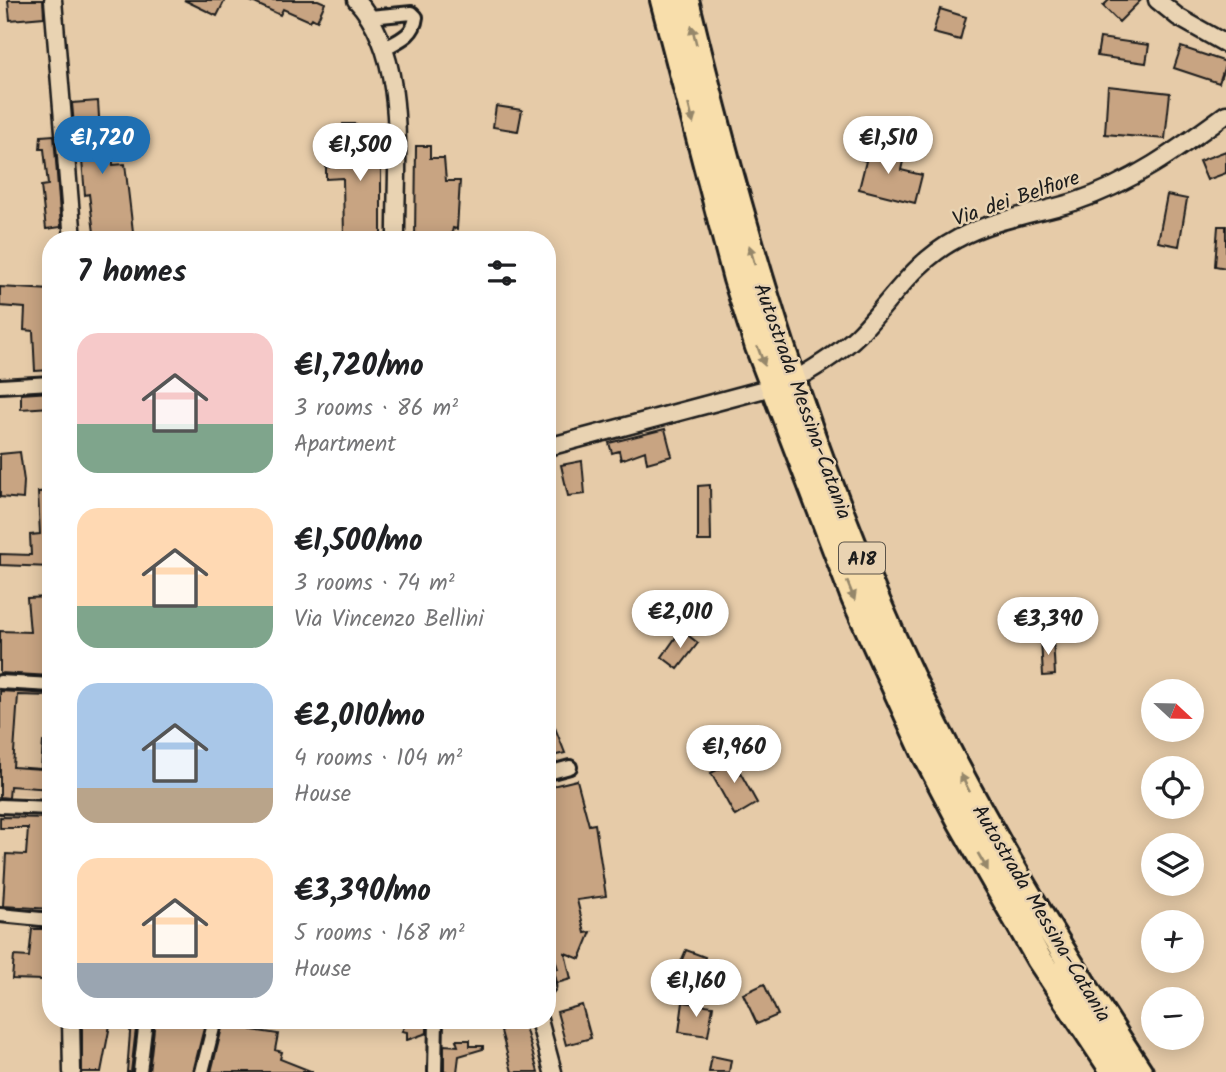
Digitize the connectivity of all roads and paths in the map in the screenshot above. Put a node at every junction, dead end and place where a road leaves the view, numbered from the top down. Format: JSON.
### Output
{"nodes":[{"id":1,"x":53,"y":0,"type":"edge"},
{"id":2,"x":356,"y":0,"type":"edge"},
{"id":3,"x":663,"y":0,"type":"edge"},
{"id":4,"x":686,"y":0,"type":"edge"},
{"id":5,"x":1157,"y":0,"type":"edge"},
{"id":6,"x":370,"y":17,"type":"junction"},
{"id":7,"x":1226,"y":44,"type":"edge"},
{"id":8,"x":385,"y":48,"type":"junction"},
{"id":9,"x":1226,"y":114,"type":"edge"},
{"id":10,"x":72,"y":231,"type":"edge"},
{"id":11,"x":396,"y":231,"type":"edge"},
{"id":12,"x":806,"y":373,"type":"dead end"},
{"id":13,"x":42,"y":384,"type":"edge"},
{"id":14,"x":0,"y":386,"type":"edge"},
{"id":15,"x":761,"y":390,"type":"dead end"},
{"id":16,"x":556,"y":445,"type":"edge"},
{"id":17,"x":0,"y":682,"type":"edge"},
{"id":18,"x":42,"y":684,"type":"edge"},
{"id":19,"x":570,"y":767,"type":"dead end"},
{"id":20,"x":556,"y":771,"type":"edge"},
{"id":21,"x":0,"y":806,"type":"edge"},
{"id":22,"x":42,"y":808,"type":"edge"},
{"id":23,"x":0,"y":915,"type":"edge"},
{"id":24,"x":42,"y":919,"type":"edge"},
{"id":25,"x":71,"y":1029,"type":"edge"},
{"id":26,"x":145,"y":1029,"type":"edge"},
{"id":27,"x":213,"y":1029,"type":"edge"},
{"id":28,"x":436,"y":1029,"type":"edge"},
{"id":29,"x":541,"y":1029,"type":"edge"},
{"id":30,"x":72,"y":1072,"type":"edge"},
{"id":31,"x":140,"y":1072,"type":"edge"},
{"id":32,"x":202,"y":1072,"type":"edge"},
{"id":33,"x":435,"y":1072,"type":"edge"},
{"id":34,"x":553,"y":1072,"type":"edge"},
{"id":35,"x":1114,"y":1072,"type":"edge"},
{"id":36,"x":1140,"y":1072,"type":"edge"}],
"edges":[{"from":1,"to":10,"type":"street"},
{"from":2,"to":6,"type":"street"},
{"from":3,"to":35,"type":"highway","name":"Autostrada Messina-Catania","number":"A18","one_way":true},
{"from":36,"to":4,"type":"highway","name":"Autostrada Messina-Catania","number":"A18","one_way":true},
{"from":5,"to":7,"type":"street"},
{"from":6,"to":8,"type":"street"},
{"from":6,"to":8,"type":"street"},
{"from":8,"to":11,"type":"street"},
{"from":9,"to":12,"type":"street","name":"Via dei Belfiore"},
{"from":13,"to":14,"type":"street"},
{"from":15,"to":16,"type":"street"},
{"from":17,"to":18,"type":"street"},
{"from":19,"to":20,"type":"street"},
{"from":21,"to":22,"type":"street"},
{"from":23,"to":24,"type":"street"},
{"from":25,"to":30,"type":"street"},
{"from":26,"to":31,"type":"street"},
{"from":27,"to":32,"type":"street"},
{"from":28,"to":33,"type":"street"},
{"from":29,"to":34,"type":"street"}]}
